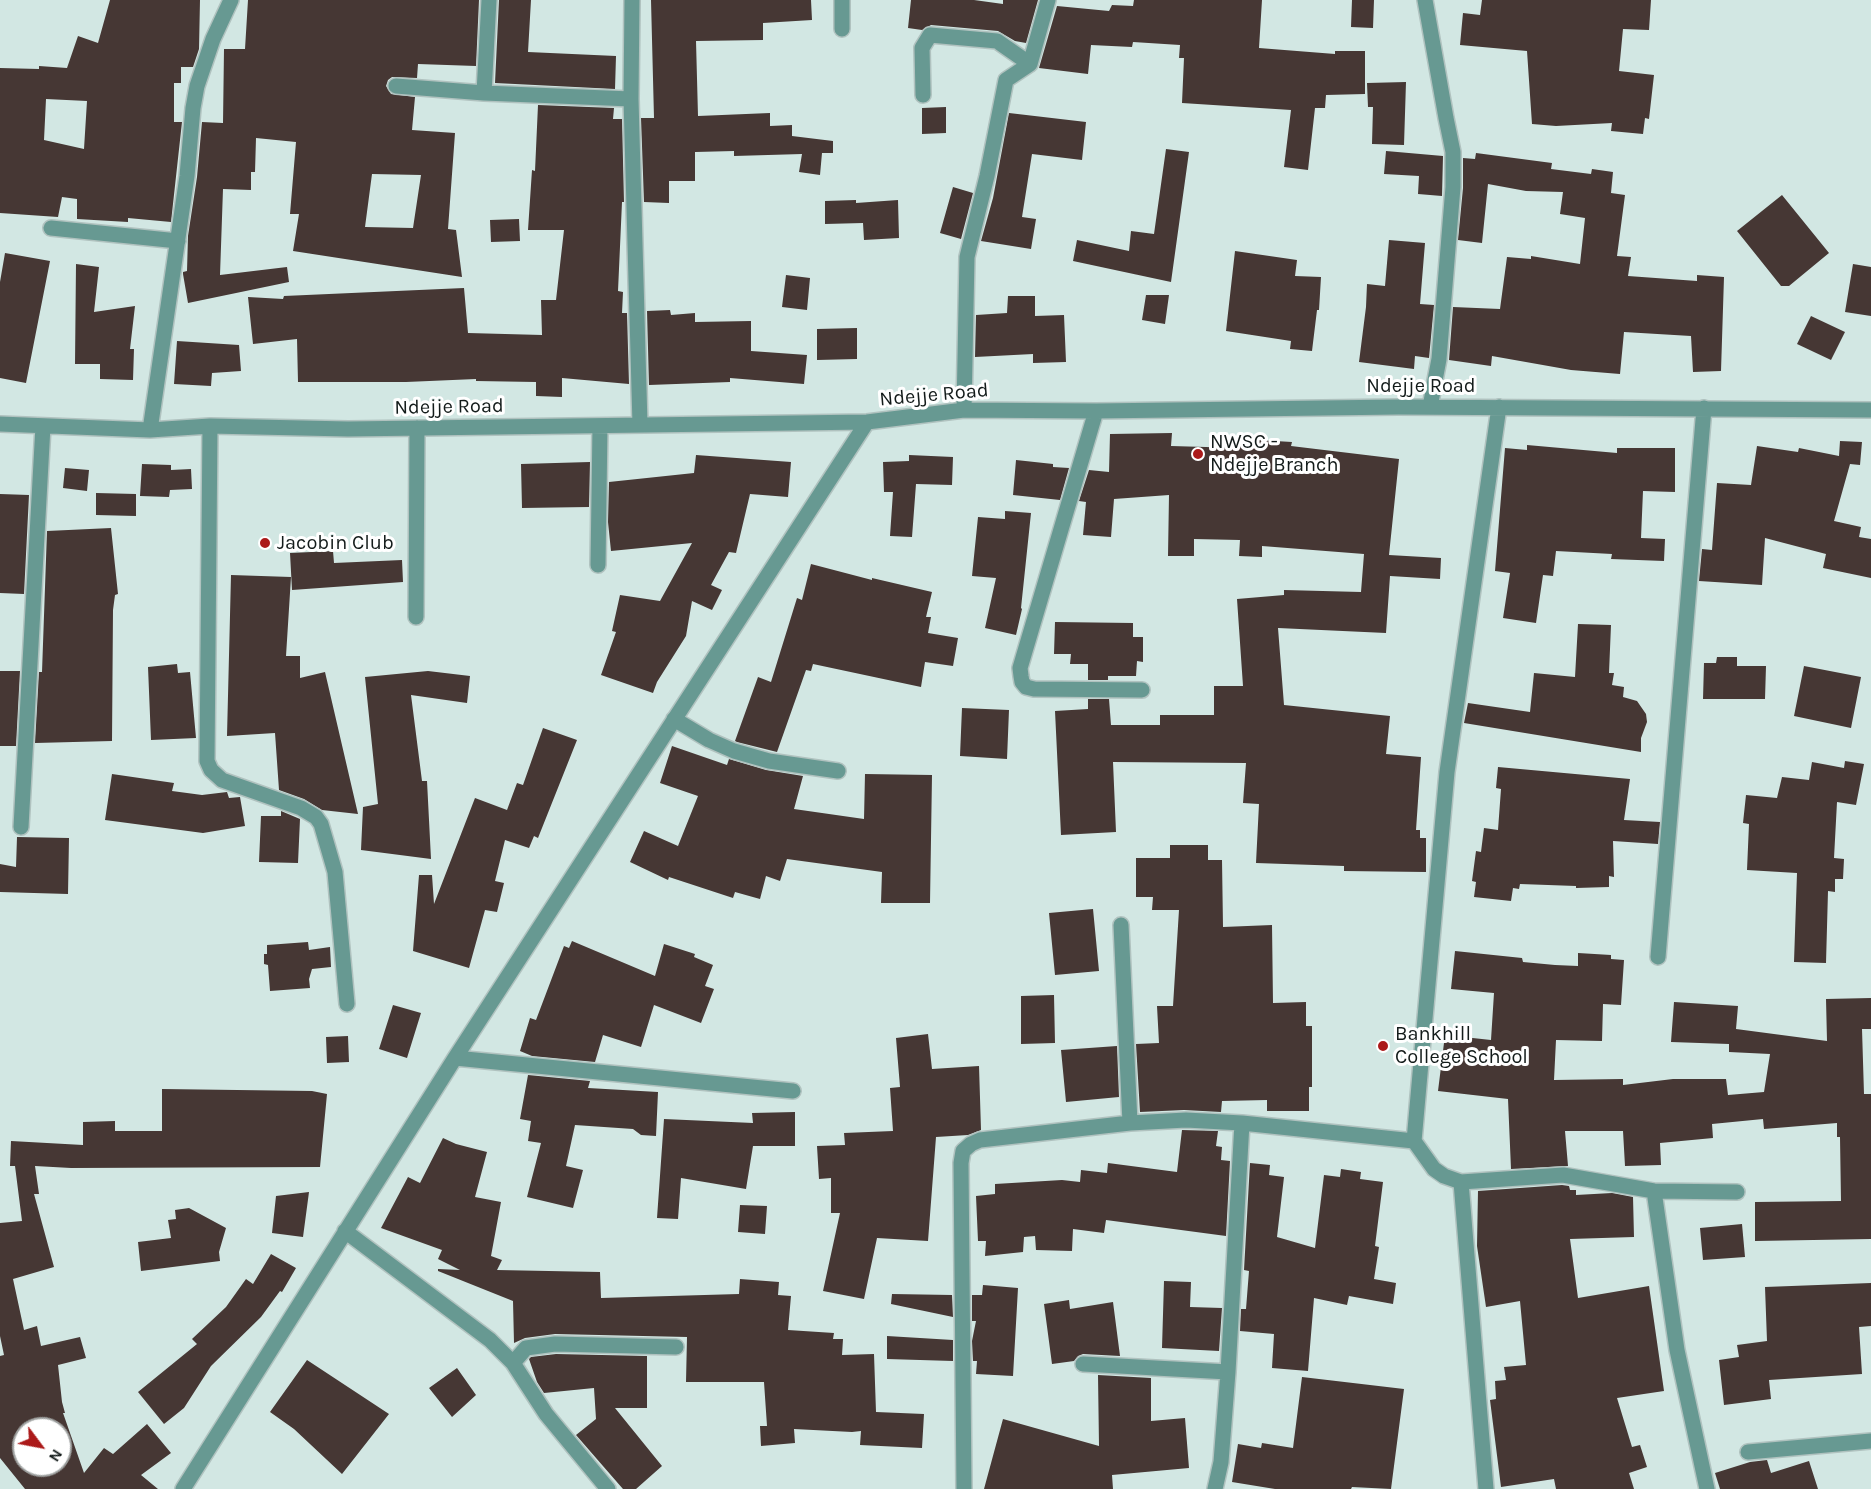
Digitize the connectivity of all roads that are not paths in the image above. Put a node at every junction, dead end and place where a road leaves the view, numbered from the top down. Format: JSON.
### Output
{"nodes":[{"id":1,"x":231,"y":0,"type":"edge"},
{"id":2,"x":489,"y":0,"type":"edge"},
{"id":3,"x":632,"y":0,"type":"edge"},
{"id":4,"x":842,"y":0,"type":"edge"},
{"id":5,"x":1047,"y":0,"type":"edge"},
{"id":6,"x":1425,"y":0,"type":"edge"},
{"id":7,"x":842,"y":29,"type":"dead end"},
{"id":8,"x":1030,"y":64,"type":"junction"},
{"id":9,"x":396,"y":86,"type":"dead end"},
{"id":10,"x":484,"y":93,"type":"junction"},
{"id":11,"x":922,"y":95,"type":"dead end"},
{"id":12,"x":631,"y":99,"type":"junction"},
{"id":13,"x":51,"y":228,"type":"dead end"},
{"id":14,"x":178,"y":241,"type":"junction"},
{"id":15,"x":1430,"y":407,"type":"junction"},
{"id":16,"x":1499,"y":408,"type":"junction"},
{"id":17,"x":1704,"y":408,"type":"junction"},
{"id":18,"x":964,"y":410,"type":"junction"},
{"id":19,"x":1871,"y":410,"type":"edge"},
{"id":20,"x":1096,"y":411,"type":"junction"},
{"id":21,"x":867,"y":422,"type":"junction"},
{"id":22,"x":0,"y":424,"type":"edge"},
{"id":23,"x":640,"y":425,"type":"junction"},
{"id":24,"x":43,"y":426,"type":"junction"},
{"id":25,"x":210,"y":426,"type":"junction"},
{"id":26,"x":600,"y":426,"type":"junction"},
{"id":27,"x":417,"y":428,"type":"junction"},
{"id":28,"x":150,"y":430,"type":"junction"},
{"id":29,"x":598,"y":565,"type":"dead end"},
{"id":30,"x":416,"y":617,"type":"dead end"},
{"id":31,"x":1142,"y":690,"type":"dead end"},
{"id":32,"x":674,"y":719,"type":"junction"},
{"id":33,"x":838,"y":771,"type":"dead end"},
{"id":34,"x":21,"y":827,"type":"dead end"},
{"id":35,"x":1120,"y":925,"type":"dead end"},
{"id":36,"x":1658,"y":957,"type":"dead end"},
{"id":37,"x":347,"y":1004,"type":"dead end"},
{"id":38,"x":454,"y":1058,"type":"junction"},
{"id":39,"x":793,"y":1091,"type":"dead end"},
{"id":40,"x":1130,"y":1123,"type":"junction"},
{"id":41,"x":1242,"y":1123,"type":"junction"},
{"id":42,"x":1414,"y":1141,"type":"junction"},
{"id":43,"x":1461,"y":1182,"type":"junction"},
{"id":44,"x":1654,"y":1191,"type":"junction"},
{"id":45,"x":1737,"y":1192,"type":"dead end"},
{"id":46,"x":345,"y":1231,"type":"junction"},
{"id":47,"x":676,"y":1347,"type":"dead end"},
{"id":48,"x":513,"y":1363,"type":"junction"},
{"id":49,"x":1083,"y":1364,"type":"dead end"},
{"id":50,"x":1228,"y":1372,"type":"junction"},
{"id":51,"x":1871,"y":1442,"type":"edge"},
{"id":52,"x":1748,"y":1452,"type":"dead end"},
{"id":53,"x":183,"y":1489,"type":"edge"},
{"id":54,"x":608,"y":1489,"type":"edge"},
{"id":55,"x":964,"y":1489,"type":"edge"},
{"id":56,"x":1215,"y":1489,"type":"edge"},
{"id":57,"x":1486,"y":1489,"type":"edge"},
{"id":58,"x":1707,"y":1489,"type":"edge"}],
"edges":[{"from":1,"to":14,"type":"street"},
{"from":2,"to":10,"type":"street"},
{"from":3,"to":12,"type":"street"},
{"from":4,"to":7,"type":"street"},
{"from":5,"to":8,"type":"street"},
{"from":6,"to":15,"type":"street"},
{"from":8,"to":11,"type":"street"},
{"from":8,"to":18,"type":"street"},
{"from":9,"to":10,"type":"street"},
{"from":10,"to":12,"type":"street"},
{"from":12,"to":23,"type":"street"},
{"from":13,"to":14,"type":"street"},
{"from":14,"to":28,"type":"street"},
{"from":15,"to":16,"type":"street","name":"Ndejje Road"},
{"from":15,"to":20,"type":"street","name":"Ndejje Road"},
{"from":16,"to":17,"type":"street","name":"Ndejje Road"},
{"from":16,"to":42,"type":"street"},
{"from":17,"to":19,"type":"street","name":"Ndejje Road"},
{"from":17,"to":36,"type":"street"},
{"from":18,"to":20,"type":"street","name":"Ndejje Road"},
{"from":18,"to":21,"type":"street","name":"Ndejje Road"},
{"from":20,"to":31,"type":"street"},
{"from":21,"to":23,"type":"street","name":"Ndejje Road"},
{"from":21,"to":32,"type":"street"},
{"from":22,"to":24,"type":"street","name":"Ndejje Road"},
{"from":23,"to":26,"type":"street","name":"Ndejje Road"},
{"from":24,"to":28,"type":"street","name":"Ndejje Road"},
{"from":24,"to":34,"type":"street"},
{"from":25,"to":27,"type":"street","name":"Ndejje Road"},
{"from":25,"to":28,"type":"street","name":"Ndejje Road"},
{"from":25,"to":37,"type":"street"},
{"from":26,"to":27,"type":"street","name":"Ndejje Road"},
{"from":26,"to":29,"type":"street"},
{"from":27,"to":30,"type":"street"},
{"from":32,"to":33,"type":"street"},
{"from":32,"to":38,"type":"street"},
{"from":35,"to":40,"type":"street"},
{"from":38,"to":39,"type":"street"},
{"from":38,"to":46,"type":"street"},
{"from":40,"to":41,"type":"street"},
{"from":40,"to":55,"type":"street"},
{"from":41,"to":42,"type":"street"},
{"from":41,"to":50,"type":"street"},
{"from":42,"to":43,"type":"street"},
{"from":43,"to":44,"type":"street"},
{"from":43,"to":57,"type":"street"},
{"from":44,"to":45,"type":"street"},
{"from":44,"to":58,"type":"street"},
{"from":46,"to":48,"type":"street"},
{"from":46,"to":53,"type":"street"},
{"from":47,"to":48,"type":"street"},
{"from":48,"to":54,"type":"street"},
{"from":49,"to":50,"type":"street"},
{"from":50,"to":56,"type":"street"},
{"from":51,"to":52,"type":"street"}]}
